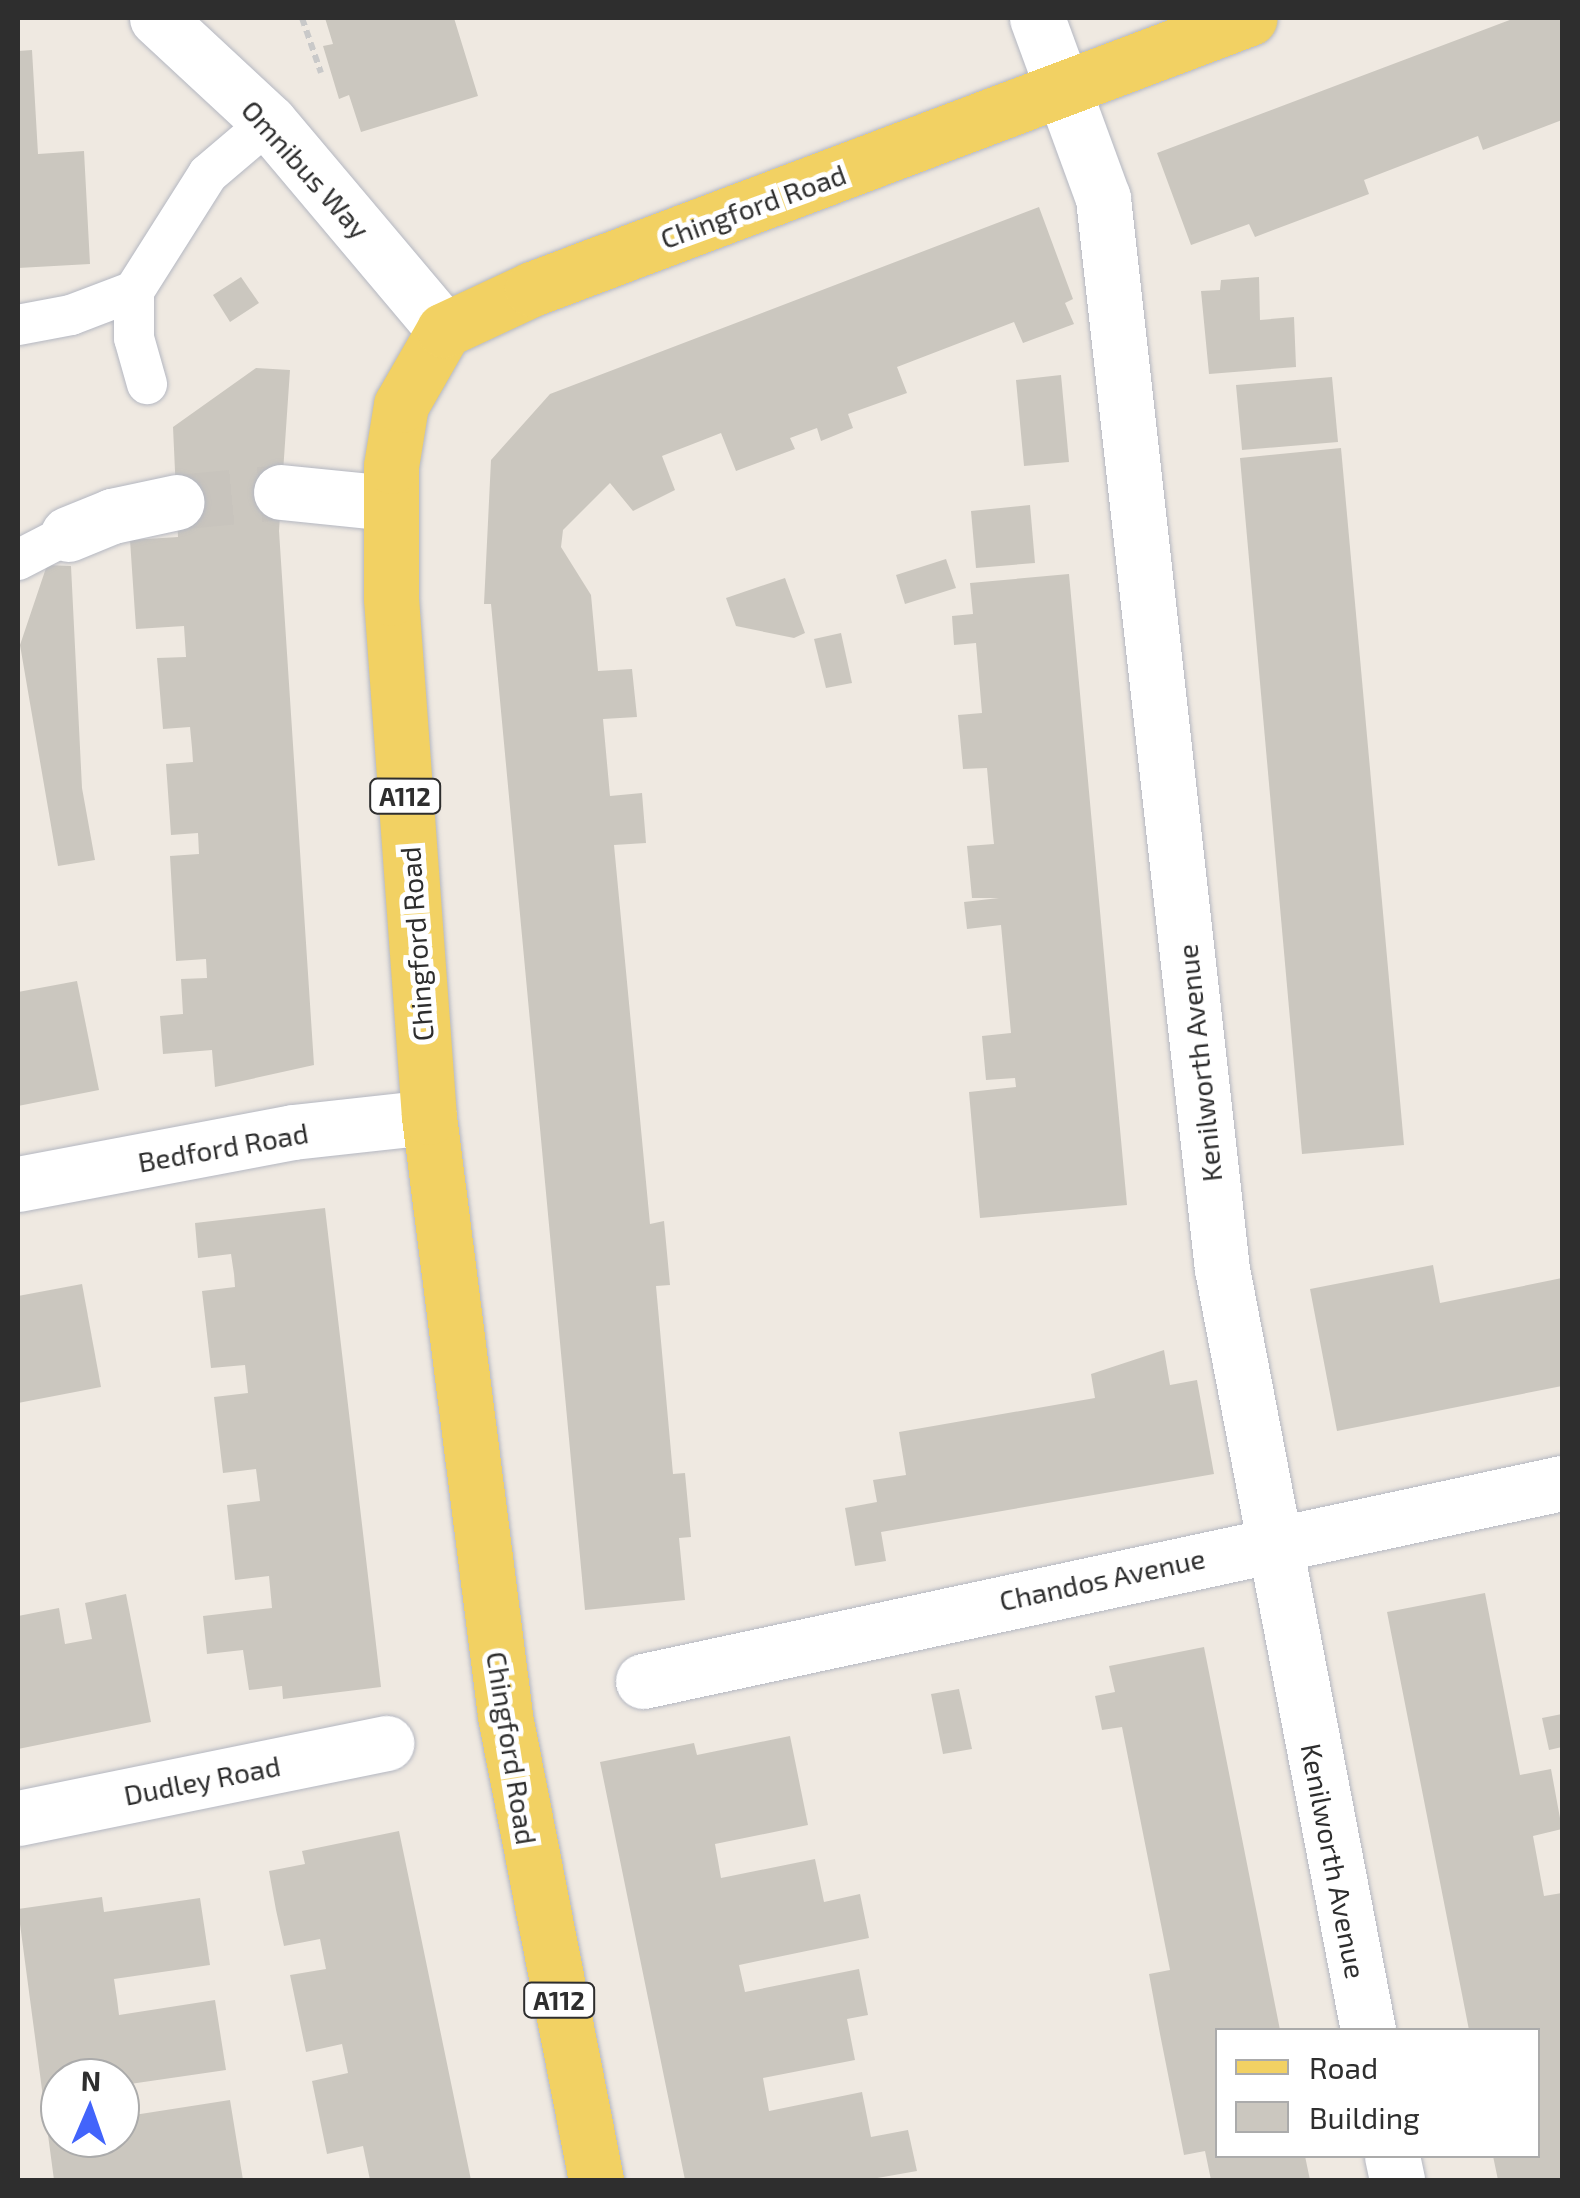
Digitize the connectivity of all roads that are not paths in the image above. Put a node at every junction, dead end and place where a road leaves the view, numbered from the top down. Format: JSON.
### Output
{"nodes":[{"id":1,"x":157,"y":18,"type":"edge"},
{"id":2,"x":1037,"y":18,"type":"edge"},
{"id":3,"x":1250,"y":18,"type":"edge"},
{"id":4,"x":1064,"y":92,"type":"junction"},
{"id":5,"x":270,"y":122,"type":"junction"},
{"id":6,"x":134,"y":291,"type":"junction"},
{"id":7,"x":18,"y":324,"type":"edge"},
{"id":8,"x":444,"y":330,"type":"junction"},
{"id":9,"x":147,"y":384,"type":"dead end"},
{"id":10,"x":281,"y":492,"type":"tunnel mouth"},
{"id":11,"x":177,"y":502,"type":"tunnel mouth"},
{"id":12,"x":390,"y":504,"type":"junction"},
{"id":13,"x":68,"y":534,"type":"joint"},
{"id":14,"x":18,"y":560,"type":"edge"},
{"id":15,"x":429,"y":1118,"type":"junction"},
{"id":16,"x":18,"y":1184,"type":"edge"},
{"id":17,"x":1562,"y":1483,"type":"edge"},
{"id":18,"x":1271,"y":1542,"type":"junction"},
{"id":19,"x":642,"y":1680,"type":"dead end"},
{"id":20,"x":386,"y":1743,"type":"dead end"},
{"id":21,"x":18,"y":1818,"type":"edge"},
{"id":22,"x":1368,"y":2028,"type":"edge"},
{"id":23,"x":596,"y":2180,"type":"edge"}],
"edges":[{"from":1,"to":5,"type":"street","name":"Omnibus Way"},
{"from":2,"to":4,"type":"street","name":"Kenilworth Avenue"},
{"from":3,"to":4,"type":"main road","name":"Chingford Road"},
{"from":4,"to":8,"type":"main road","name":"Chingford Road"},
{"from":4,"to":18,"type":"street","name":"Kenilworth Avenue"},
{"from":5,"to":6,"type":"lane"},
{"from":5,"to":8,"type":"street","name":"Omnibus Way"},
{"from":6,"to":7,"type":"lane"},
{"from":6,"to":9,"type":"lane"},
{"from":8,"to":12,"type":"main road","name":"Chingford Road","number":"A112"},
{"from":10,"to":12,"type":"street"},
{"from":11,"to":13,"type":"street"},
{"from":12,"to":15,"type":"main road","name":"Chingford Road","number":"A112"},
{"from":13,"to":14,"type":"lane"},
{"from":15,"to":16,"type":"street","name":"Bedford Road"},
{"from":15,"to":23,"type":"main road","name":"Chingford Road","number":"A112"},
{"from":17,"to":18,"type":"street","name":"Chandos Avenue"},
{"from":18,"to":19,"type":"street","name":"Chandos Avenue"},
{"from":18,"to":22,"type":"street","name":"Kenilworth Avenue"},
{"from":20,"to":21,"type":"street","name":"Dudley Road"}]}
